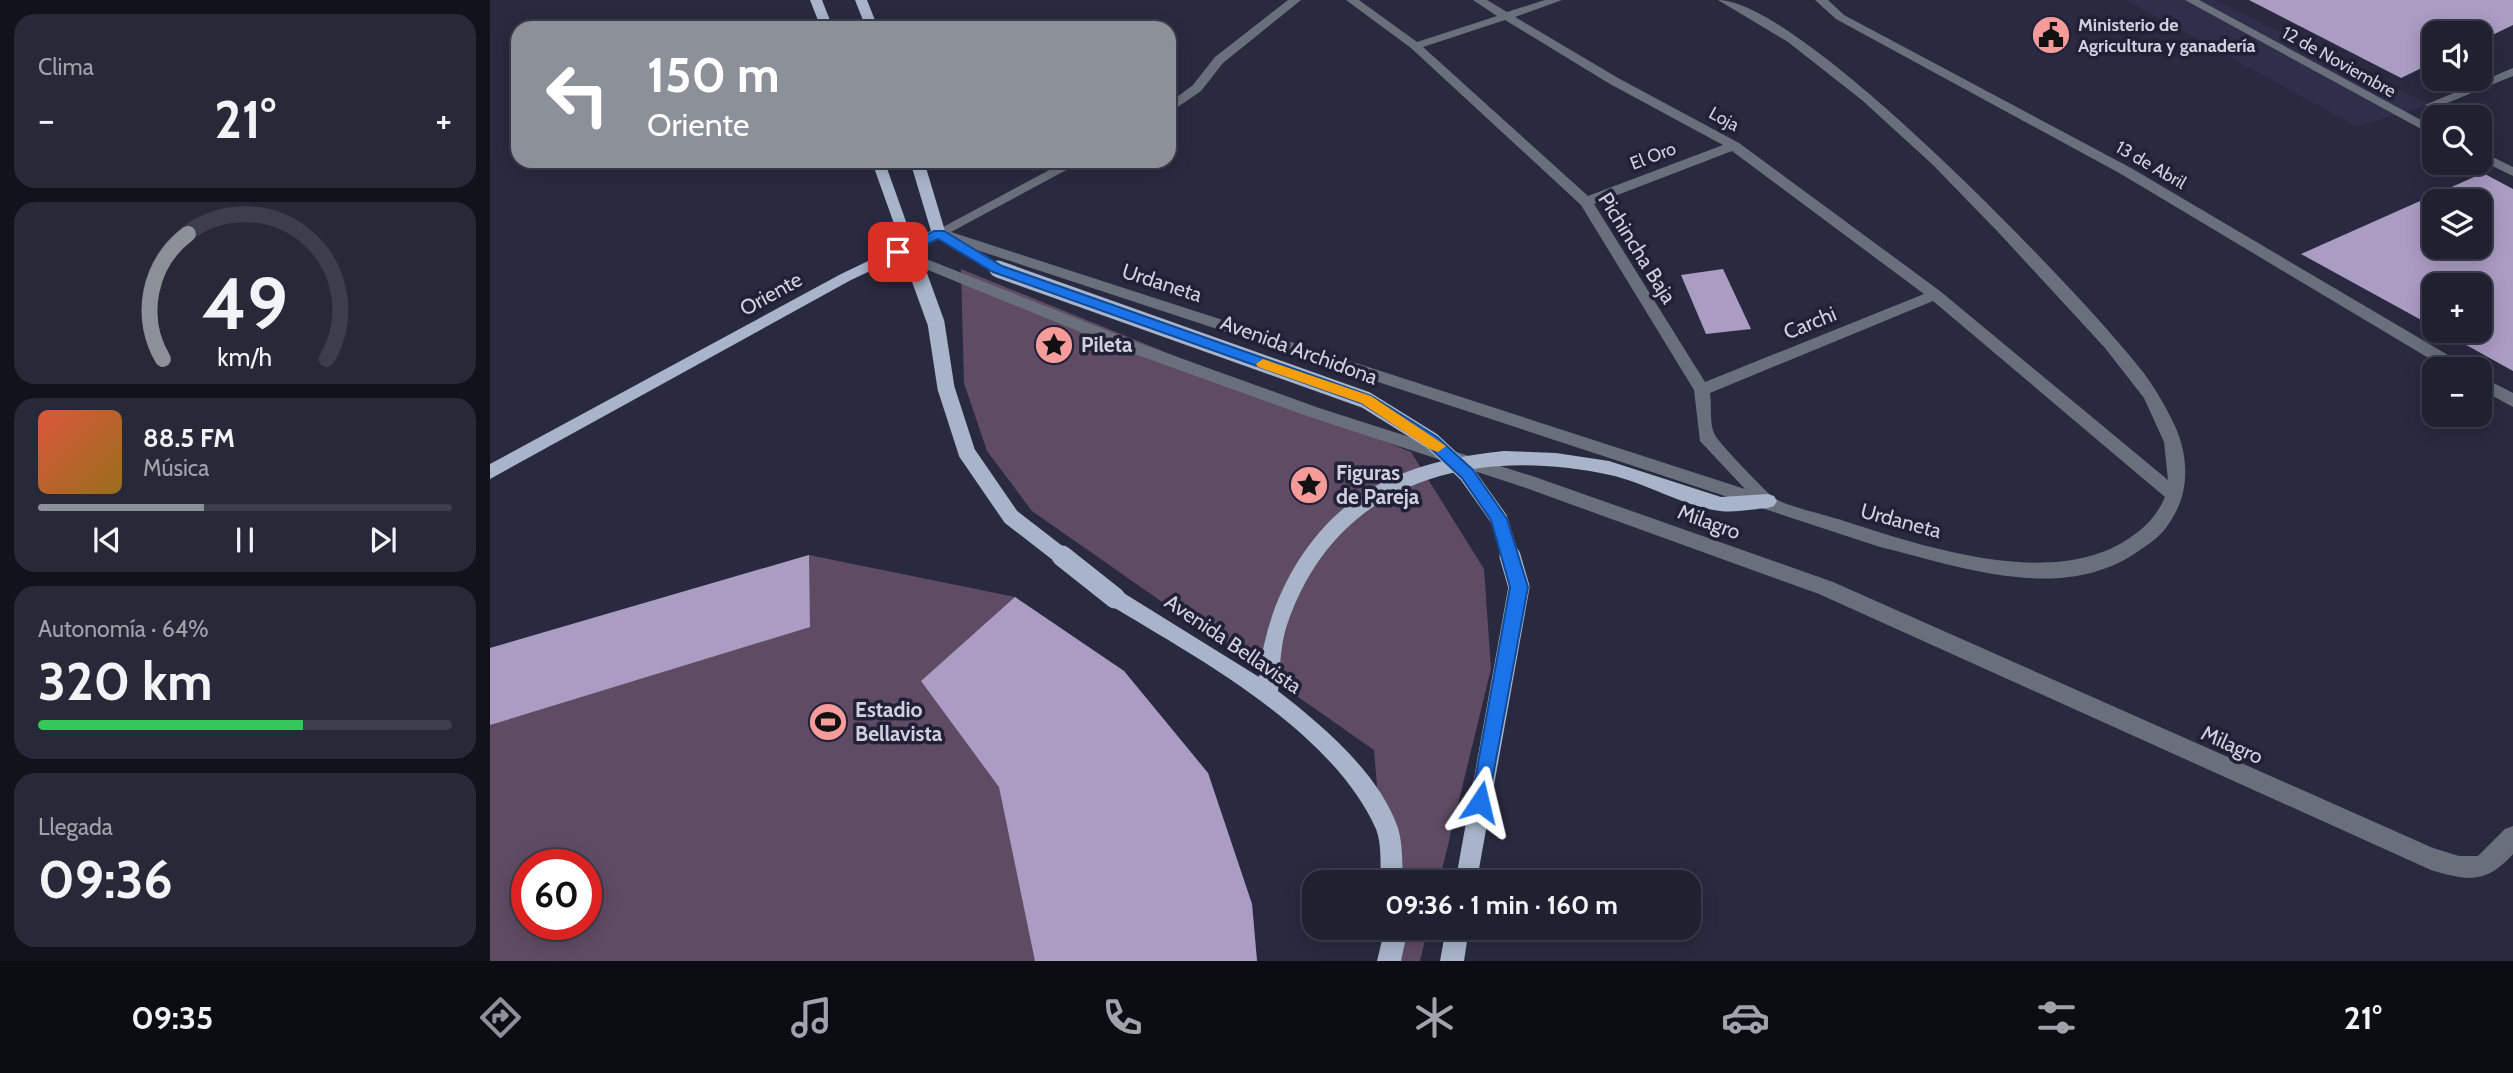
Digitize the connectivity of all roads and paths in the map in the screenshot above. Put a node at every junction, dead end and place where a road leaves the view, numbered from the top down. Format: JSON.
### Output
{"nodes":[{"id":1,"x":816,"y":0,"type":"edge"},
{"id":2,"x":861,"y":0,"type":"edge"},
{"id":3,"x":1295,"y":0,"type":"edge"},
{"id":4,"x":1352,"y":0,"type":"edge"},
{"id":5,"x":1479,"y":0,"type":"edge"},
{"id":6,"x":1556,"y":0,"type":"edge"},
{"id":7,"x":1724,"y":0,"type":"edge"},
{"id":8,"x":1821,"y":0,"type":"edge"},
{"id":9,"x":2191,"y":0,"type":"edge"},
{"id":10,"x":1503,"y":16,"type":"junction"},
{"id":11,"x":824,"y":21,"type":"edge"},
{"id":12,"x":869,"y":21,"type":"edge"},
{"id":13,"x":1415,"y":46,"type":"junction"},
{"id":14,"x":2513,"y":72,"type":"edge"},
{"id":15,"x":1176,"y":104,"type":"edge"},
{"id":16,"x":2431,"y":105,"type":"dead end"},
{"id":17,"x":2422,"y":125,"type":"edge"},
{"id":18,"x":1734,"y":146,"type":"junction"},
{"id":19,"x":2492,"y":161,"type":"edge"},
{"id":20,"x":881,"y":168,"type":"edge"},
{"id":21,"x":919,"y":168,"type":"edge"},
{"id":22,"x":1063,"y":168,"type":"edge"},
{"id":23,"x":2513,"y":172,"type":"edge"},
{"id":24,"x":1586,"y":202,"type":"junction"},
{"id":25,"x":939,"y":233,"type":"junction"},
{"id":26,"x":898,"y":252,"type":"junction"},
{"id":27,"x":1935,"y":295,"type":"junction"},
{"id":28,"x":2439,"y":357,"type":"edge"},
{"id":29,"x":2492,"y":389,"type":"edge"},
{"id":30,"x":1702,"y":390,"type":"junction"},
{"id":31,"x":2513,"y":401,"type":"edge"},
{"id":32,"x":1464,"y":460,"type":"junction"},
{"id":33,"x":490,"y":472,"type":"edge"},
{"id":34,"x":2174,"y":495,"type":"junction"},
{"id":35,"x":1768,"y":501,"type":"junction"},
{"id":36,"x":1267,"y":694,"type":"junction"},
{"id":37,"x":2513,"y":837,"type":"edge"},
{"id":38,"x":1391,"y":870,"type":"edge"},
{"id":39,"x":1468,"y":870,"type":"edge"},
{"id":40,"x":1394,"y":940,"type":"edge"},
{"id":41,"x":1456,"y":940,"type":"edge"},
{"id":42,"x":1389,"y":961,"type":"edge"},
{"id":43,"x":1452,"y":961,"type":"edge"}],
"edges":[{"from":1,"to":11,"type":"main road"},
{"from":2,"to":12,"type":"main road"},
{"from":3,"to":15,"type":"street"},
{"from":4,"to":13,"type":"street","name":"Pichincha Baja"},
{"from":5,"to":10,"type":"street","name":"Loja"},
{"from":6,"to":10,"type":"street"},
{"from":7,"to":34,"type":"street","name":"Urdaneta"},
{"from":8,"to":28,"type":"street","name":"13 de Abril"},
{"from":9,"to":17,"type":"street","name":"12 de Noviembre"},
{"from":10,"to":13,"type":"street"},
{"from":10,"to":18,"type":"street","name":"Loja"},
{"from":13,"to":24,"type":"street","name":"Pichincha Baja"},
{"from":14,"to":16,"type":"street"},
{"from":18,"to":24,"type":"street","name":"El Oro"},
{"from":18,"to":27,"type":"street","name":"Loja"},
{"from":19,"to":23,"type":"street"},
{"from":20,"to":36,"type":"main road","name":"Avenida Bellavista","bridge":true},
{"from":21,"to":25,"type":"main road"},
{"from":22,"to":25,"type":"street","name":"Oriente"},
{"from":24,"to":30,"type":"street","name":"Pichincha Baja"},
{"from":25,"to":26,"type":"main road","name":"Oriente"},
{"from":25,"to":35,"type":"street","name":"Urdaneta"},
{"from":25,"to":39,"type":"main road","name":"Avenida Archidona","bridge":true},
{"from":26,"to":32,"type":"street","name":"Milagro"},
{"from":26,"to":33,"type":"main road","name":"Oriente"},
{"from":27,"to":30,"type":"street","name":"Carchi"},
{"from":27,"to":34,"type":"street","name":"Loja"},
{"from":29,"to":31,"type":"street"},
{"from":30,"to":35,"type":"street","name":"Pichincha Baja"},
{"from":32,"to":35,"type":"main road"},
{"from":32,"to":36,"type":"main road"},
{"from":32,"to":37,"type":"street","name":"Milagro"},
{"from":34,"to":35,"type":"street","name":"Urdaneta"},
{"from":36,"to":38,"type":"main road","name":"Avenida Bellavista"},
{"from":40,"to":42,"type":"main road"},
{"from":41,"to":43,"type":"main road"}]}
